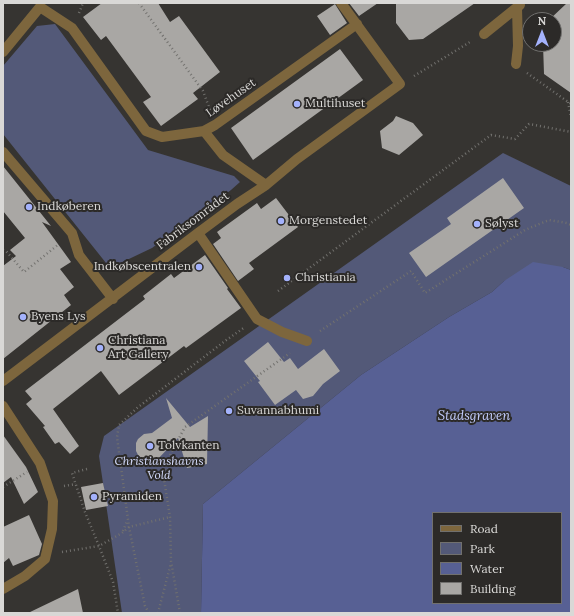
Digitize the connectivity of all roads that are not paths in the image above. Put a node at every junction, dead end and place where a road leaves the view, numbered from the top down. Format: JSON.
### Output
{"nodes":[{"id":1,"x":341,"y":3,"type":"edge"},
{"id":2,"x":519,"y":5,"type":"edge"},
{"id":3,"x":357,"y":24,"type":"junction"},
{"id":4,"x":484,"y":34,"type":"road end"},
{"id":5,"x":3,"y":52,"type":"edge"},
{"id":6,"x":516,"y":64,"type":"dead end"},
{"id":7,"x":204,"y":131,"type":"junction"},
{"id":8,"x":3,"y":152,"type":"edge"},
{"id":9,"x":266,"y":185,"type":"junction"},
{"id":10,"x":198,"y":233,"type":"junction"},
{"id":11,"x":113,"y":299,"type":"junction"},
{"id":12,"x":307,"y":341,"type":"road end"},
{"id":13,"x":3,"y":381,"type":"edge"},
{"id":14,"x":3,"y":406,"type":"edge"},
{"id":15,"x":3,"y":589,"type":"edge"}],
"edges":[{"from":1,"to":3,"type":"street"},
{"from":2,"to":4,"type":"street"},
{"from":2,"to":6,"type":"street"},
{"from":3,"to":7,"type":"street","name":"Løvehuset"},
{"from":3,"to":9,"type":"street","name":"Fabriksområdet"},
{"from":5,"to":7,"type":"street","name":"Løvehuset"},
{"from":7,"to":9,"type":"street"},
{"from":8,"to":11,"type":"street"},
{"from":9,"to":10,"type":"street","name":"Fabriksområdet"},
{"from":10,"to":11,"type":"street","name":"Fabriksområdet"},
{"from":10,"to":12,"type":"street"},
{"from":11,"to":13,"type":"street","name":"Fabriksområdet"},
{"from":14,"to":15,"type":"street"}]}
